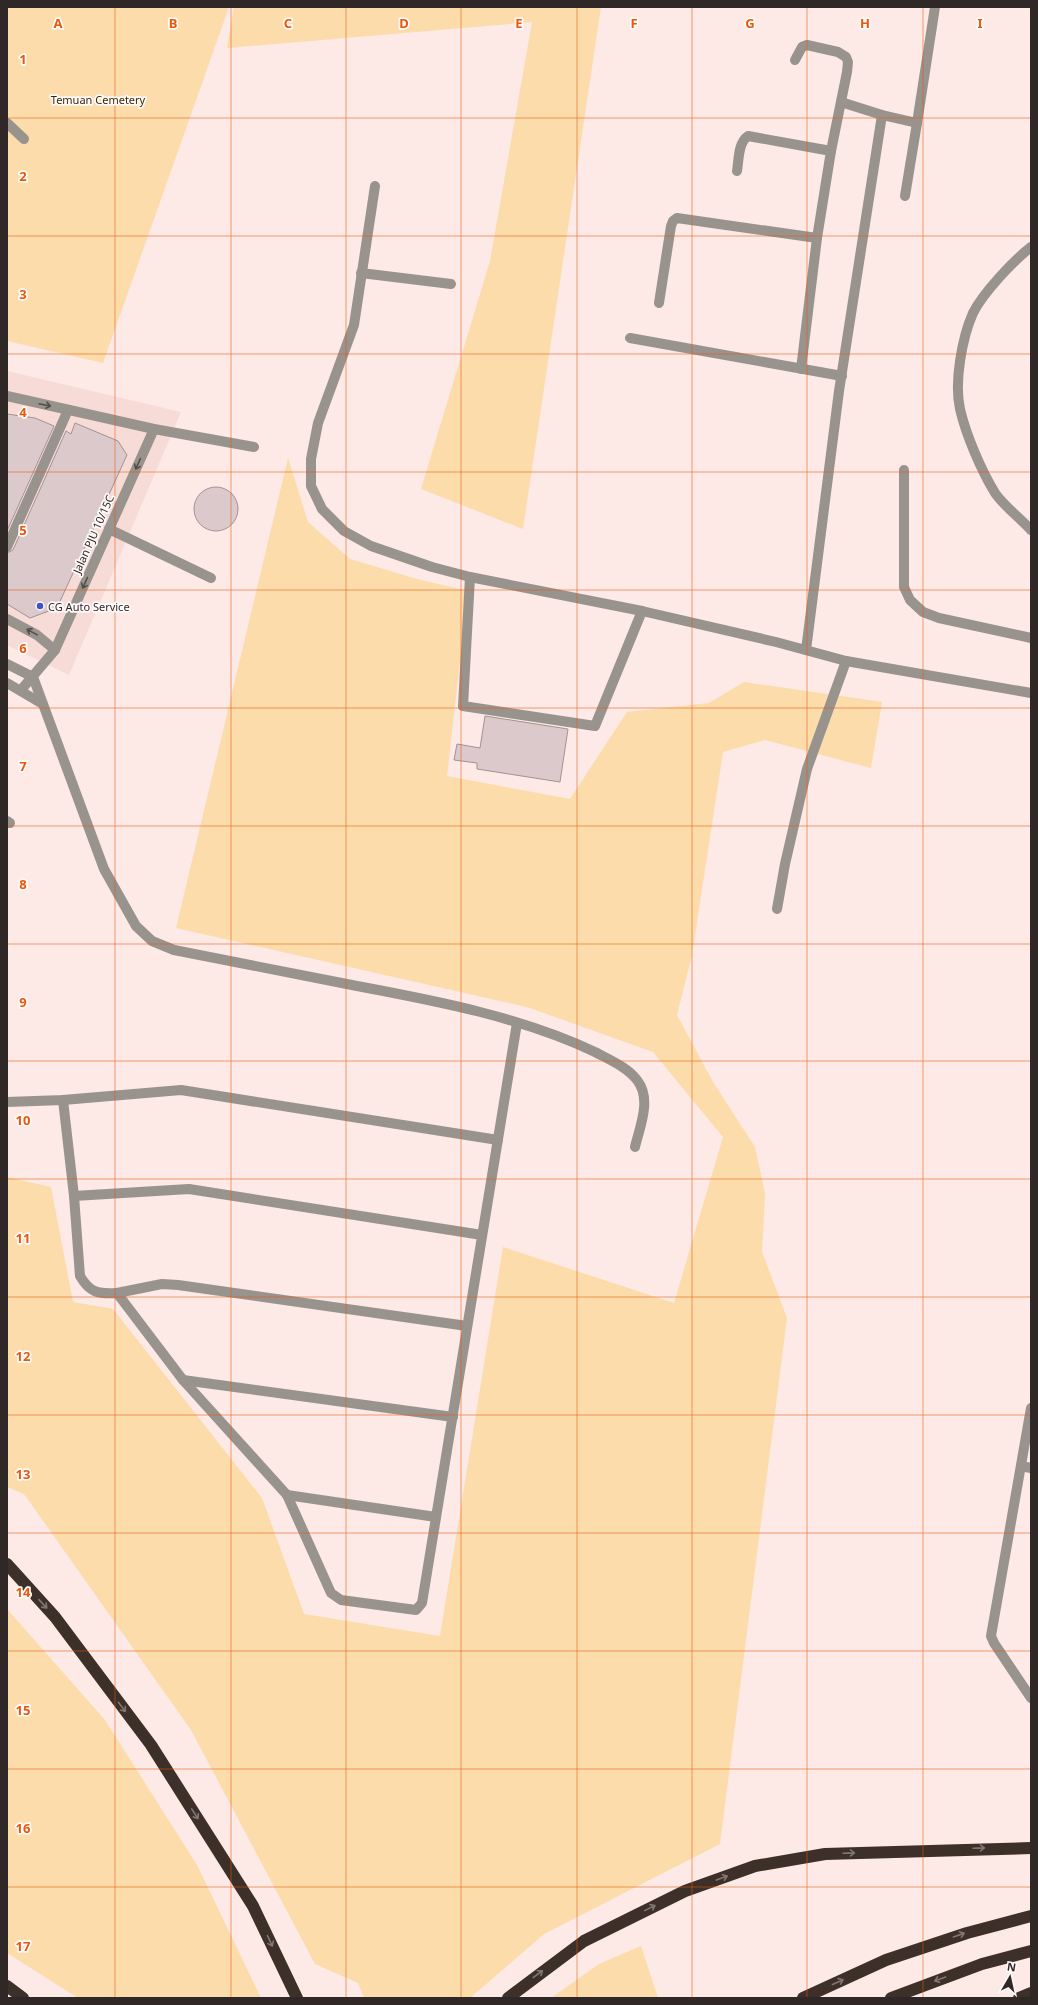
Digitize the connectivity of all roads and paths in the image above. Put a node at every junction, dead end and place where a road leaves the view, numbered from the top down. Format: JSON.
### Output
{"nodes":[{"id":1,"x":935,"y":7,"type":"edge"},
{"id":2,"x":795,"y":60,"type":"dead end"},
{"id":3,"x":841,"y":102,"type":"junction"},
{"id":4,"x":882,"y":115,"type":"junction"},
{"id":5,"x":7,"y":123,"type":"edge"},
{"id":6,"x":917,"y":123,"type":"junction"},
{"id":7,"x":24,"y":139,"type":"dead end"},
{"id":8,"x":831,"y":151,"type":"junction"},
{"id":9,"x":737,"y":171,"type":"dead end"},
{"id":10,"x":375,"y":186,"type":"dead end"},
{"id":11,"x":905,"y":196,"type":"dead end"},
{"id":12,"x":818,"y":238,"type":"junction"},
{"id":13,"x":1031,"y":247,"type":"edge"},
{"id":14,"x":361,"y":273,"type":"junction"},
{"id":15,"x":451,"y":284,"type":"dead end"},
{"id":16,"x":659,"y":303,"type":"dead end"},
{"id":17,"x":630,"y":338,"type":"dead end"},
{"id":18,"x":801,"y":369,"type":"junction"},
{"id":19,"x":842,"y":376,"type":"junction"},
{"id":20,"x":7,"y":396,"type":"edge"},
{"id":21,"x":68,"y":410,"type":"junction"},
{"id":22,"x":154,"y":429,"type":"junction"},
{"id":23,"x":254,"y":447,"type":"dead end"},
{"id":24,"x":904,"y":470,"type":"dead end"},
{"id":25,"x":109,"y":529,"type":"junction"},
{"id":26,"x":1031,"y":530,"type":"edge"},
{"id":27,"x":7,"y":547,"type":"edge"},
{"id":28,"x":470,"y":577,"type":"junction"},
{"id":29,"x":211,"y":578,"type":"dead end"},
{"id":30,"x":642,"y":611,"type":"junction"},
{"id":31,"x":7,"y":618,"type":"edge"},
{"id":32,"x":1031,"y":638,"type":"edge"},
{"id":33,"x":54,"y":650,"type":"junction"},
{"id":34,"x":806,"y":650,"type":"junction"},
{"id":35,"x":846,"y":661,"type":"junction"},
{"id":36,"x":7,"y":664,"type":"edge"},
{"id":37,"x":33,"y":677,"type":"junction"},
{"id":38,"x":7,"y":683,"type":"edge"},
{"id":39,"x":20,"y":690,"type":"junction"},
{"id":40,"x":1031,"y":693,"type":"edge"},
{"id":41,"x":41,"y":704,"type":"junction"},
{"id":42,"x":778,"y":909,"type":"dead end"},
{"id":43,"x":517,"y":1023,"type":"junction"},
{"id":44,"x":63,"y":1100,"type":"junction"},
{"id":45,"x":7,"y":1102,"type":"edge"},
{"id":46,"x":498,"y":1140,"type":"junction"},
{"id":47,"x":635,"y":1147,"type":"dead end"},
{"id":48,"x":74,"y":1196,"type":"junction"},
{"id":49,"x":482,"y":1235,"type":"junction"},
{"id":50,"x":117,"y":1292,"type":"junction"},
{"id":51,"x":467,"y":1326,"type":"junction"},
{"id":52,"x":183,"y":1380,"type":"junction"},
{"id":53,"x":1031,"y":1408,"type":"edge"},
{"id":54,"x":453,"y":1418,"type":"junction"},
{"id":55,"x":1026,"y":1467,"type":"edge"},
{"id":56,"x":287,"y":1495,"type":"junction"},
{"id":57,"x":436,"y":1517,"type":"junction"},
{"id":58,"x":7,"y":1564,"type":"edge"},
{"id":59,"x":1031,"y":1698,"type":"edge"},
{"id":60,"x":1031,"y":1848,"type":"edge"},
{"id":61,"x":1031,"y":1916,"type":"edge"},
{"id":62,"x":1031,"y":1951,"type":"edge"},
{"id":63,"x":7,"y":1986,"type":"edge"},
{"id":64,"x":1031,"y":1993,"type":"edge"},
{"id":65,"x":23,"y":1998,"type":"edge"},
{"id":66,"x":297,"y":1998,"type":"edge"},
{"id":67,"x":508,"y":1998,"type":"edge"},
{"id":68,"x":803,"y":1998,"type":"edge"},
{"id":69,"x":891,"y":1998,"type":"edge"},
{"id":70,"x":1019,"y":1998,"type":"edge"}],
"edges":[{"from":1,"to":6,"type":"street"},
{"from":2,"to":3,"type":"street"},
{"from":3,"to":4,"type":"street"},
{"from":3,"to":8,"type":"street"},
{"from":4,"to":6,"type":"street"},
{"from":4,"to":19,"type":"street"},
{"from":5,"to":7,"type":"street"},
{"from":6,"to":11,"type":"street"},
{"from":8,"to":9,"type":"street"},
{"from":8,"to":12,"type":"street"},
{"from":10,"to":14,"type":"street"},
{"from":12,"to":16,"type":"street"},
{"from":12,"to":18,"type":"street"},
{"from":13,"to":26,"type":"street"},
{"from":14,"to":15,"type":"street"},
{"from":14,"to":28,"type":"street"},
{"from":17,"to":18,"type":"street"},
{"from":18,"to":19,"type":"street"},
{"from":19,"to":34,"type":"street"},
{"from":20,"to":21,"type":"street","one_way":true},
{"from":21,"to":22,"type":"street"},
{"from":21,"to":27,"type":"street"},
{"from":22,"to":23,"type":"street"},
{"from":22,"to":25,"type":"street","name":"Jalan PJU 10/15C","one_way":true},
{"from":24,"to":32,"type":"street"},
{"from":25,"to":29,"type":"street"},
{"from":25,"to":33,"type":"street","name":"Jalan PJU 10/15C","one_way":true},
{"from":28,"to":30,"type":"street"},
{"from":28,"to":30,"type":"street"},
{"from":30,"to":34,"type":"street"},
{"from":33,"to":31,"type":"street","one_way":true},
{"from":33,"to":37,"type":"street","name":"Jalan PJU 10/15C"},
{"from":34,"to":35,"type":"street"},
{"from":35,"to":40,"type":"street"},
{"from":35,"to":42,"type":"street"},
{"from":36,"to":37,"type":"street"},
{"from":37,"to":39,"type":"street","name":"Jalan PJU 10/15C"},
{"from":37,"to":41,"type":"street"},
{"from":38,"to":39,"type":"street"},
{"from":39,"to":41,"type":"street"},
{"from":41,"to":43,"type":"street"},
{"from":43,"to":46,"type":"street"},
{"from":43,"to":47,"type":"street"},
{"from":44,"to":45,"type":"street"},
{"from":44,"to":46,"type":"street"},
{"from":44,"to":48,"type":"street"},
{"from":46,"to":49,"type":"street"},
{"from":48,"to":49,"type":"street"},
{"from":48,"to":50,"type":"street"},
{"from":49,"to":51,"type":"street"},
{"from":50,"to":51,"type":"street"},
{"from":50,"to":52,"type":"street"},
{"from":51,"to":54,"type":"street"},
{"from":52,"to":54,"type":"street"},
{"from":52,"to":56,"type":"street"},
{"from":53,"to":55,"type":"street"},
{"from":54,"to":57,"type":"street"},
{"from":55,"to":59,"type":"street"},
{"from":56,"to":57,"type":"street"},
{"from":56,"to":57,"type":"street"},
{"from":58,"to":66,"type":"highway","one_way":true},
{"from":67,"to":60,"type":"highway","one_way":true},
{"from":68,"to":61,"type":"highway","one_way":true},
{"from":62,"to":69,"type":"highway","one_way":true},
{"from":63,"to":65,"type":"highway"},
{"from":64,"to":70,"type":"highway"}]}
